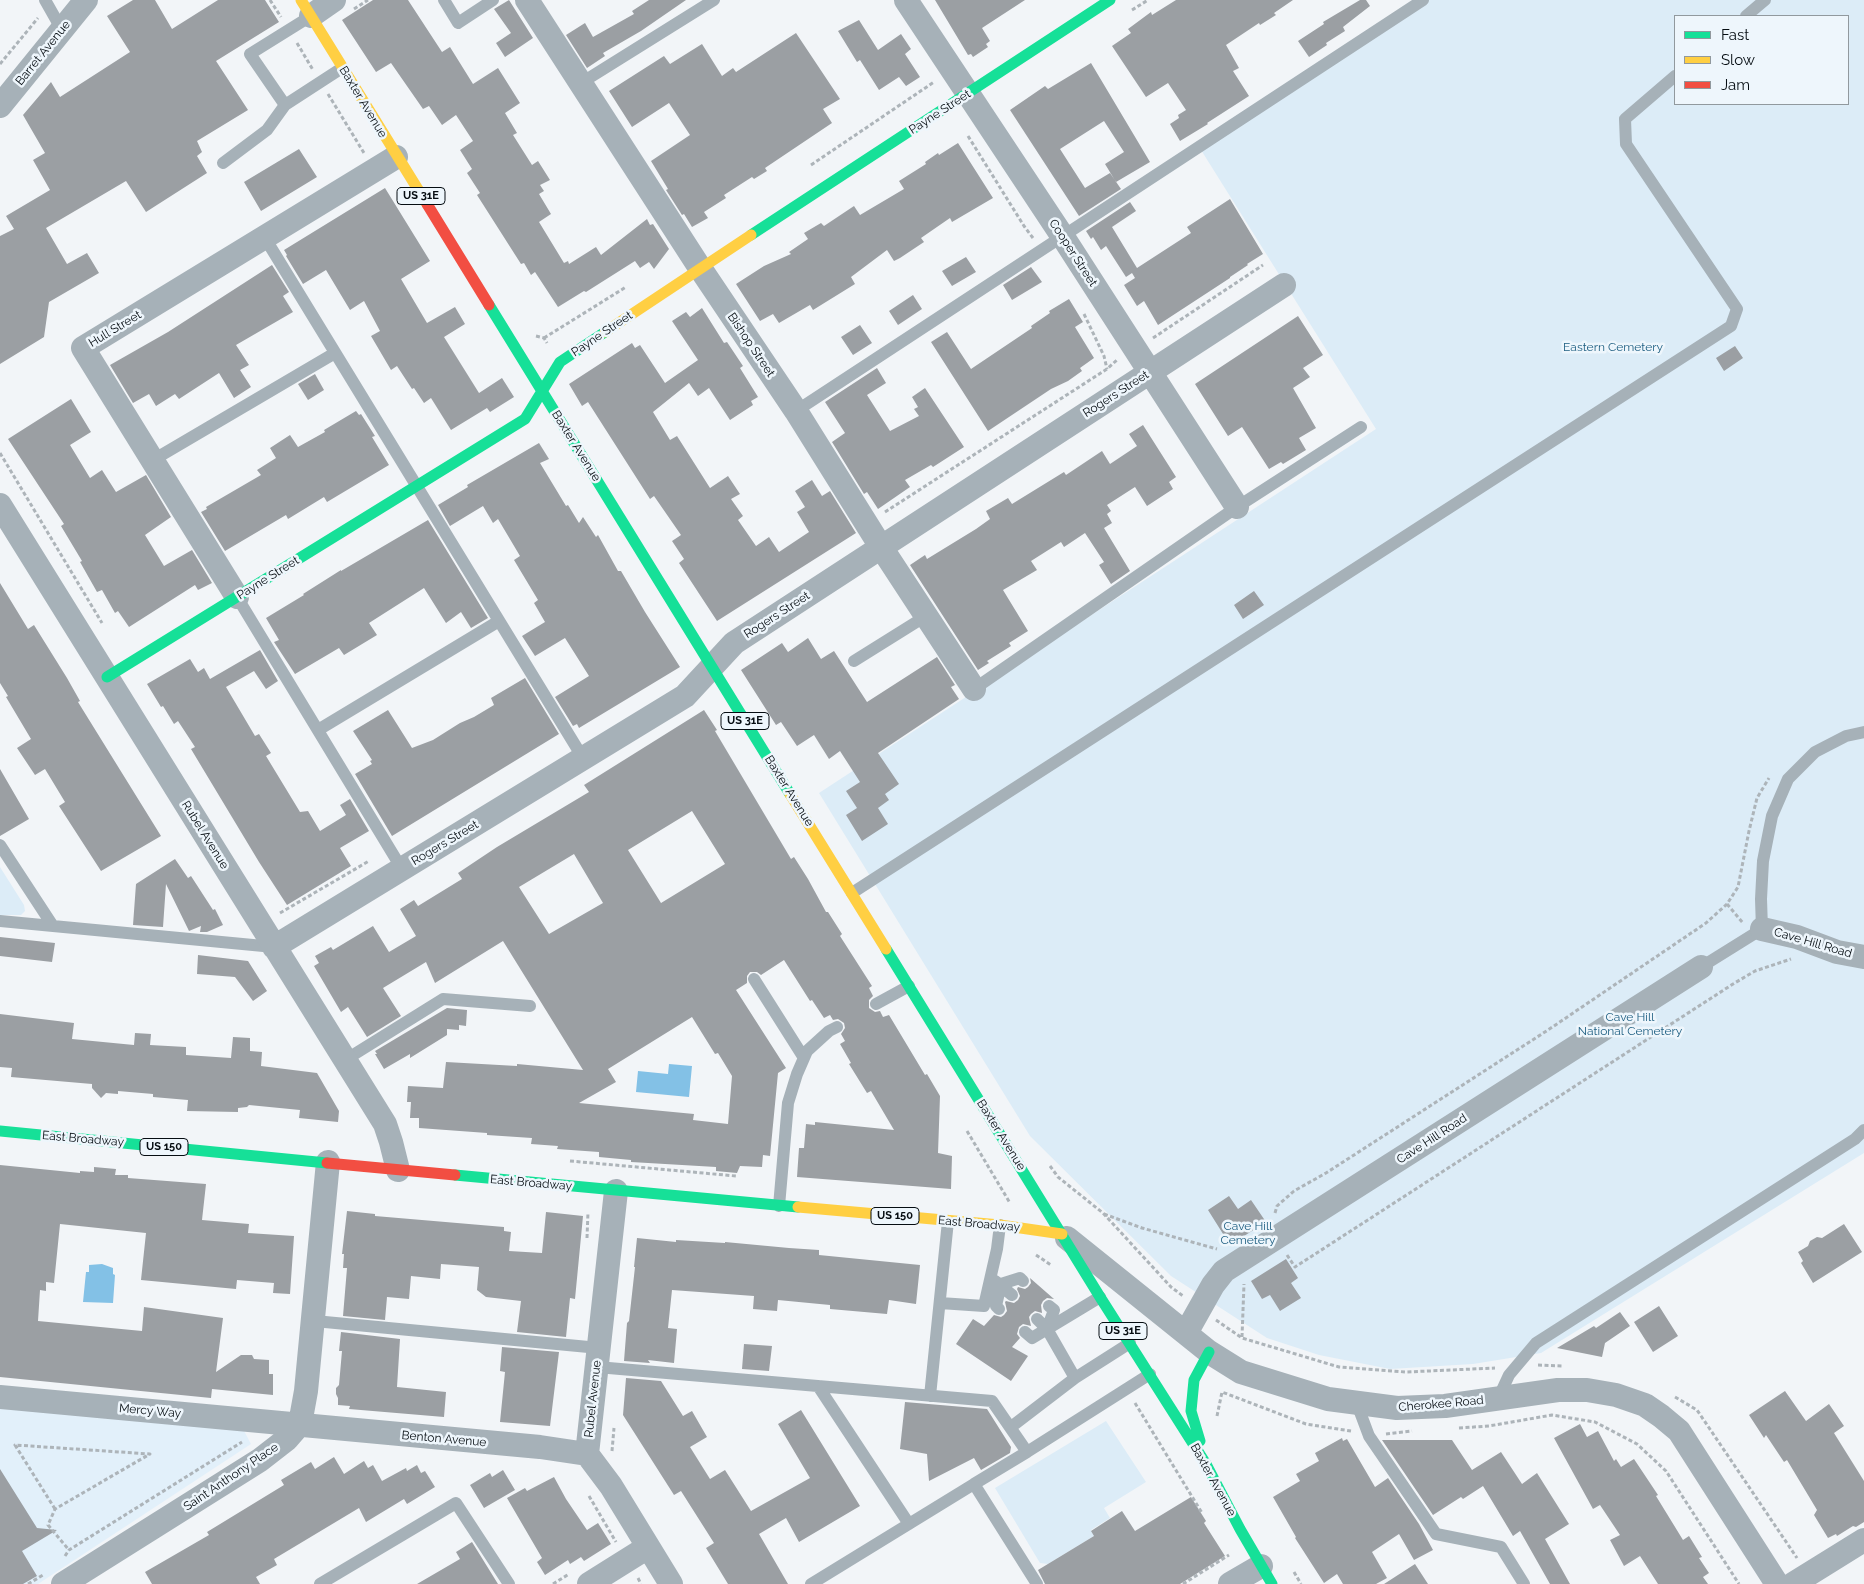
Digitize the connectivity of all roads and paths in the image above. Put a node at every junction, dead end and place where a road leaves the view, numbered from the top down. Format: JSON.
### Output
{"nodes":[{"id":1,"x":86,"y":0,"type":"edge"},
{"id":2,"x":334,"y":0,"type":"edge"},
{"id":3,"x":444,"y":0,"type":"edge"},
{"id":4,"x":493,"y":0,"type":"edge"},
{"id":5,"x":527,"y":0,"type":"edge"},
{"id":6,"x":714,"y":0,"type":"edge"},
{"id":7,"x":906,"y":0,"type":"edge"},
{"id":8,"x":1110,"y":0,"type":"edge"},
{"id":9,"x":1424,"y":0,"type":"edge"},
{"id":10,"x":1765,"y":0,"type":"edge"},
{"id":11,"x":46,"y":3,"type":"edge"},
{"id":12,"x":306,"y":8,"type":"edge"},
{"id":13,"x":1747,"y":15,"type":"edge"},
{"id":14,"x":62,"y":30,"type":"junction"},
{"id":15,"x":0,"y":64,"type":"edge"},
{"id":16,"x":342,"y":68,"type":"junction"},
{"id":17,"x":1674,"y":77,"type":"edge"},
{"id":18,"x":581,"y":83,"type":"junction"},
{"id":19,"x":967,"y":94,"type":"junction"},
{"id":20,"x":285,"y":105,"type":"junction"},
{"id":21,"x":0,"y":106,"type":"edge"},
{"id":22,"x":396,"y":157,"type":"junction"},
{"id":23,"x":223,"y":163,"type":"dead end"},
{"id":24,"x":1063,"y":237,"type":"junction"},
{"id":25,"x":265,"y":238,"type":"junction"},
{"id":26,"x":1263,"y":265,"type":"dead end"},
{"id":27,"x":700,"y":268,"type":"junction"},
{"id":28,"x":1284,"y":285,"type":"dead end"},
{"id":29,"x":534,"y":336,"type":"dead end"},
{"id":30,"x":1132,"y":346,"type":"junction"},
{"id":31,"x":335,"y":353,"type":"junction"},
{"id":32,"x":560,"y":362,"type":"junction"},
{"id":33,"x":1149,"y":373,"type":"junction"},
{"id":34,"x":542,"y":391,"type":"junction"},
{"id":35,"x":796,"y":411,"type":"junction"},
{"id":36,"x":1361,"y":427,"type":"dead end"},
{"id":37,"x":153,"y":460,"type":"junction"},
{"id":38,"x":417,"y":486,"type":"junction"},
{"id":39,"x":0,"y":505,"type":"edge"},
{"id":40,"x":1237,"y":507,"type":"junction"},
{"id":41,"x":876,"y":538,"type":"junction"},
{"id":42,"x":238,"y":597,"type":"junction"},
{"id":43,"x":926,"y":616,"type":"junction"},
{"id":44,"x":499,"y":621,"type":"junction"},
{"id":45,"x":854,"y":661,"type":"dead end"},
{"id":46,"x":712,"y":667,"type":"junction"},
{"id":47,"x":107,"y":677,"type":"junction"},
{"id":48,"x":974,"y":689,"type":"joint"},
{"id":49,"x":318,"y":730,"type":"junction"},
{"id":50,"x":1864,"y":732,"type":"edge"},
{"id":51,"x":584,"y":758,"type":"junction"},
{"id":52,"x":1771,"y":775,"type":"dead end"},
{"id":53,"x":0,"y":845,"type":"edge"},
{"id":54,"x":402,"y":869,"type":"junction"},
{"id":55,"x":852,"y":893,"type":"junction"},
{"id":56,"x":0,"y":921,"type":"edge"},
{"id":57,"x":53,"y":926,"type":"junction"},
{"id":58,"x":1762,"y":929,"type":"junction"},
{"id":59,"x":274,"y":948,"type":"junction"},
{"id":60,"x":1864,"y":957,"type":"edge"},
{"id":61,"x":1795,"y":958,"type":"dead end"},
{"id":62,"x":1701,"y":967,"type":"joint"},
{"id":63,"x":754,"y":979,"type":"dead end"},
{"id":64,"x":909,"y":986,"type":"junction"},
{"id":65,"x":876,"y":1004,"type":"dead end"},
{"id":66,"x":530,"y":1006,"type":"dead end"},
{"id":67,"x":837,"y":1027,"type":"dead end"},
{"id":68,"x":804,"y":1058,"type":"junction"},
{"id":69,"x":344,"y":1060,"type":"junction"},
{"id":70,"x":1864,"y":1130,"type":"edge"},
{"id":71,"x":0,"y":1131,"type":"edge"},
{"id":72,"x":328,"y":1162,"type":"junction"},
{"id":73,"x":1046,"y":1162,"type":"dead end"},
{"id":74,"x":398,"y":1170,"type":"junction"},
{"id":75,"x":1058,"y":1177,"type":"junction"},
{"id":76,"x":1034,"y":1188,"type":"junction"},
{"id":77,"x":616,"y":1191,"type":"junction"},
{"id":78,"x":1000,"y":1201,"type":"dead end"},
{"id":79,"x":779,"y":1206,"type":"junction"},
{"id":80,"x":588,"y":1209,"type":"dead end"},
{"id":81,"x":1103,"y":1213,"type":"junction"},
{"id":82,"x":948,"y":1221,"type":"junction"},
{"id":83,"x":1272,"y":1221,"type":"dead end"},
{"id":84,"x":1000,"y":1225,"type":"junction"},
{"id":85,"x":1062,"y":1234,"type":"junction"},
{"id":86,"x":586,"y":1242,"type":"dead end"},
{"id":87,"x":1221,"y":1249,"type":"dead end"},
{"id":88,"x":1279,"y":1256,"type":"dead end"},
{"id":89,"x":1246,"y":1280,"type":"dead end"},
{"id":90,"x":996,"y":1281,"type":"junction"},
{"id":91,"x":1023,"y":1282,"type":"dead end"},
{"id":92,"x":1012,"y":1295,"type":"dead end"},
{"id":93,"x":1100,"y":1297,"type":"junction"},
{"id":94,"x":940,"y":1303,"type":"junction"},
{"id":95,"x":1049,"y":1306,"type":"dead end"},
{"id":96,"x":999,"y":1309,"type":"dead end"},
{"id":97,"x":1200,"y":1309,"type":"junction"},
{"id":98,"x":313,"y":1319,"type":"junction"},
{"id":99,"x":1037,"y":1319,"type":"dead end"},
{"id":100,"x":1047,"y":1329,"type":"junction"},
{"id":101,"x":1025,"y":1332,"type":"dead end"},
{"id":102,"x":1186,"y":1333,"type":"junction"},
{"id":103,"x":1242,"y":1338,"type":"junction"},
{"id":104,"x":1130,"y":1343,"type":"junction"},
{"id":105,"x":1209,"y":1352,"type":"junction"},
{"id":106,"x":598,"y":1357,"type":"junction"},
{"id":107,"x":1516,"y":1366,"type":"junction"},
{"id":108,"x":1570,"y":1367,"type":"dead end"},
{"id":109,"x":1150,"y":1374,"type":"junction"},
{"id":110,"x":1075,"y":1378,"type":"junction"},
{"id":111,"x":818,"y":1386,"type":"junction"},
{"id":112,"x":1672,"y":1395,"type":"dead end"},
{"id":113,"x":930,"y":1396,"type":"junction"},
{"id":114,"x":0,"y":1398,"type":"edge"},
{"id":115,"x":1498,"y":1399,"type":"junction"},
{"id":116,"x":1357,"y":1404,"type":"junction"},
{"id":117,"x":1217,"y":1419,"type":"dead end"},
{"id":118,"x":300,"y":1424,"type":"junction"},
{"id":119,"x":1011,"y":1427,"type":"junction"},
{"id":120,"x":614,"y":1428,"type":"dead end"},
{"id":121,"x":1454,"y":1428,"type":"dead end"},
{"id":122,"x":1419,"y":1430,"type":"dead end"},
{"id":123,"x":1369,"y":1436,"type":"junction"},
{"id":124,"x":1027,"y":1452,"type":"junction"},
{"id":125,"x":588,"y":1454,"type":"junction"},
{"id":126,"x":611,"y":1455,"type":"dead end"},
{"id":127,"x":1206,"y":1464,"type":"junction"},
{"id":128,"x":974,"y":1484,"type":"junction"},
{"id":129,"x":585,"y":1489,"type":"dead end"},
{"id":130,"x":55,"y":1509,"type":"junction"},
{"id":131,"x":908,"y":1524,"type":"junction"},
{"id":132,"x":1864,"y":1540,"type":"edge"},
{"id":133,"x":648,"y":1547,"type":"junction"},
{"id":134,"x":69,"y":1550,"type":"dead end"},
{"id":135,"x":1228,"y":1555,"type":"dead end"},
{"id":136,"x":627,"y":1560,"type":"junction"},
{"id":137,"x":1291,"y":1568,"type":"dead end"},
{"id":138,"x":1267,"y":1575,"type":"edge"},
{"id":139,"x":1800,"y":1580,"type":"edge"},
{"id":140,"x":62,"y":1584,"type":"edge"},
{"id":141,"x":320,"y":1584,"type":"edge"},
{"id":142,"x":509,"y":1584,"type":"edge"},
{"id":143,"x":589,"y":1584,"type":"edge"},
{"id":144,"x":641,"y":1584,"type":"edge"},
{"id":145,"x":671,"y":1584,"type":"edge"},
{"id":146,"x":811,"y":1584,"type":"edge"},
{"id":147,"x":1037,"y":1584,"type":"edge"},
{"id":148,"x":1183,"y":1584,"type":"edge"},
{"id":149,"x":1230,"y":1584,"type":"edge"},
{"id":150,"x":1301,"y":1584,"type":"edge"},
{"id":151,"x":1524,"y":1584,"type":"edge"},
{"id":152,"x":1739,"y":1584,"type":"edge"},
{"id":153,"x":1777,"y":1584,"type":"edge"}],
"edges":[{"from":1,"to":14,"type":"street","name":"Barret Avenue"},
{"from":2,"to":12,"type":"street"},
{"from":3,"to":4,"type":"lane"},
{"from":5,"to":18,"type":"street","name":"Bishop Street"},
{"from":6,"to":18,"type":"lane"},
{"from":7,"to":19,"type":"street","name":"Cooper Street"},
{"from":8,"to":19,"type":"main road","name":"Payne Street"},
{"from":9,"to":24,"type":"lane"},
{"from":10,"to":13,"type":"lane"},
{"from":11,"to":14,"type":"lane"},
{"from":11,"to":15,"type":"path"},
{"from":12,"to":16,"type":"main road","name":"Baxter Avenue","number":"US 31E"},
{"from":12,"to":20,"type":"lane"},
{"from":14,"to":21,"type":"street","name":"Barret Avenue"},
{"from":16,"to":20,"type":"lane"},
{"from":16,"to":22,"type":"main road","name":"Baxter Avenue","number":"US 31E"},
{"from":17,"to":55,"type":"lane"},
{"from":18,"to":27,"type":"street","name":"Bishop Street"},
{"from":19,"to":24,"type":"street","name":"Cooper Street"},
{"from":19,"to":27,"type":"main road","name":"Payne Street"},
{"from":20,"to":23,"type":"lane"},
{"from":22,"to":25,"type":"street","name":"Hull Street"},
{"from":22,"to":34,"type":"main road","name":"Baxter Avenue","number":"US 31E"},
{"from":24,"to":30,"type":"street","name":"Cooper Street"},
{"from":24,"to":35,"type":"lane"},
{"from":25,"to":31,"type":"lane"},
{"from":25,"to":37,"type":"street","name":"Hull Street"},
{"from":26,"to":30,"type":"path"},
{"from":27,"to":32,"type":"main road","name":"Payne Street"},
{"from":27,"to":35,"type":"street","name":"Bishop Street"},
{"from":28,"to":33,"type":"street","name":"Rogers Street"},
{"from":29,"to":32,"type":"path"},
{"from":30,"to":33,"type":"street","name":"Cooper Street"},
{"from":30,"to":41,"type":"path"},
{"from":31,"to":37,"type":"lane"},
{"from":31,"to":38,"type":"lane"},
{"from":32,"to":34,"type":"main road","name":"Payne Street"},
{"from":33,"to":40,"type":"street","name":"Cooper Street"},
{"from":33,"to":41,"type":"street","name":"Rogers Street"},
{"from":34,"to":38,"type":"main road","name":"Payne Street"},
{"from":34,"to":46,"type":"main road","name":"Baxter Avenue","number":"US 31E"},
{"from":35,"to":41,"type":"street","name":"Bishop Street"},
{"from":36,"to":40,"type":"lane"},
{"from":37,"to":42,"type":"street","name":"Hull Street"},
{"from":38,"to":42,"type":"main road","name":"Payne Street"},
{"from":38,"to":44,"type":"lane"},
{"from":39,"to":47,"type":"street","name":"Rubel Avenue"},
{"from":40,"to":48,"type":"lane"},
{"from":41,"to":43,"type":"street","name":"Bishop Street"},
{"from":41,"to":46,"type":"street","name":"Rogers Street"},
{"from":42,"to":47,"type":"main road","name":"Payne Street"},
{"from":42,"to":49,"type":"lane"},
{"from":43,"to":45,"type":"lane"},
{"from":43,"to":48,"type":"street","name":"Bishop Street"},
{"from":44,"to":49,"type":"lane"},
{"from":44,"to":51,"type":"lane"},
{"from":46,"to":51,"type":"street","name":"Rogers Street"},
{"from":46,"to":55,"type":"main road","name":"Baxter Avenue","number":"US 31E"},
{"from":47,"to":59,"type":"street","name":"Rubel Avenue"},
{"from":49,"to":54,"type":"lane"},
{"from":50,"to":58,"type":"lane"},
{"from":51,"to":54,"type":"street","name":"Rogers Street"},
{"from":52,"to":83,"type":"path"},
{"from":53,"to":57,"type":"lane"},
{"from":54,"to":59,"type":"street","name":"Rogers Street"},
{"from":55,"to":64,"type":"main road","name":"Baxter Avenue","number":"US 31E"},
{"from":56,"to":57,"type":"lane"},
{"from":57,"to":59,"type":"lane"},
{"from":58,"to":60,"type":"street","name":"Cave Hill Road"},
{"from":58,"to":62,"type":"lane"},
{"from":59,"to":69,"type":"street","name":"Rubel Avenue"},
{"from":61,"to":88,"type":"path"},
{"from":62,"to":97,"type":"street","name":"Cave Hill Road"},
{"from":63,"to":68,"type":"lane"},
{"from":64,"to":65,"type":"lane"},
{"from":64,"to":76,"type":"main road","name":"Baxter Avenue","number":"US 31E"},
{"from":66,"to":69,"type":"lane"},
{"from":67,"to":68,"type":"lane"},
{"from":68,"to":79,"type":"lane"},
{"from":69,"to":74,"type":"street","name":"Rubel Avenue"},
{"from":70,"to":107,"type":"lane"},
{"from":71,"to":72,"type":"main road","name":"East Broadway","number":"US 150"},
{"from":72,"to":74,"type":"main road","name":"East Broadway","number":"US 150"},
{"from":72,"to":98,"type":"street"},
{"from":73,"to":75,"type":"path"},
{"from":74,"to":77,"type":"main road","name":"East Broadway","number":"US 150"},
{"from":75,"to":76,"type":"path"},
{"from":75,"to":81,"type":"path"},
{"from":76,"to":78,"type":"path"},
{"from":76,"to":85,"type":"main road","name":"Baxter Avenue","number":"US 31E"},
{"from":77,"to":79,"type":"main road","name":"East Broadway","number":"US 150"},
{"from":77,"to":106,"type":"street","name":"Rubel Avenue"},
{"from":79,"to":82,"type":"main road","name":"East Broadway","number":"US 150"},
{"from":80,"to":86,"type":"path"},
{"from":81,"to":87,"type":"path"},
{"from":81,"to":97,"type":"path"},
{"from":82,"to":84,"type":"main road","name":"East Broadway","number":"US 150"},
{"from":82,"to":94,"type":"lane"},
{"from":84,"to":85,"type":"main road","name":"East Broadway","number":"US 150"},
{"from":84,"to":90,"type":"lane"},
{"from":85,"to":93,"type":"main road","name":"Baxter Avenue","number":"US 31E"},
{"from":85,"to":102,"type":"street","name":"Cherokee Road"},
{"from":89,"to":103,"type":"path"},
{"from":90,"to":91,"type":"lane"},
{"from":90,"to":92,"type":"lane"},
{"from":90,"to":94,"type":"lane"},
{"from":90,"to":96,"type":"lane"},
{"from":93,"to":100,"type":"lane"},
{"from":93,"to":104,"type":"main road","name":"Baxter Avenue","number":"US 31E"},
{"from":94,"to":113,"type":"lane"},
{"from":95,"to":100,"type":"lane"},
{"from":97,"to":102,"type":"street","name":"Cave Hill Road"},
{"from":97,"to":103,"type":"path"},
{"from":98,"to":106,"type":"lane"},
{"from":98,"to":118,"type":"street"},
{"from":99,"to":100,"type":"lane"},
{"from":100,"to":101,"type":"lane"},
{"from":100,"to":110,"type":"lane"},
{"from":102,"to":105,"type":"street","name":"Cherokee Road"},
{"from":103,"to":107,"type":"path"},
{"from":104,"to":109,"type":"main road","name":"Baxter Avenue","number":"US 31E"},
{"from":104,"to":110,"type":"lane"},
{"from":105,"to":116,"type":"street","name":"Cherokee Road"},
{"from":105,"to":127,"type":"main road"},
{"from":106,"to":111,"type":"lane"},
{"from":106,"to":125,"type":"street","name":"Rubel Avenue"},
{"from":107,"to":108,"type":"path"},
{"from":107,"to":115,"type":"lane"},
{"from":109,"to":124,"type":"lane"},
{"from":109,"to":127,"type":"main road","name":"Baxter Avenue","number":"US 31E"},
{"from":110,"to":119,"type":"lane"},
{"from":111,"to":113,"type":"lane"},
{"from":111,"to":131,"type":"lane"},
{"from":112,"to":139,"type":"path"},
{"from":113,"to":119,"type":"lane"},
{"from":114,"to":118,"type":"street","name":"Mercy Way"},
{"from":115,"to":116,"type":"street","name":"Cherokee Road"},
{"from":115,"to":153,"type":"street","name":"Cherokee Road"},
{"from":116,"to":123,"type":"lane"},
{"from":117,"to":123,"type":"path"},
{"from":118,"to":125,"type":"street","name":"Benton Avenue"},
{"from":118,"to":140,"type":"street","name":"Saint Anthony Place"},
{"from":119,"to":124,"type":"lane"},
{"from":120,"to":126,"type":"path"},
{"from":121,"to":152,"type":"path"},
{"from":122,"to":123,"type":"path"},
{"from":123,"to":151,"type":"lane"},
{"from":124,"to":128,"type":"lane"},
{"from":125,"to":133,"type":"street","name":"Rubel Avenue"},
{"from":127,"to":138,"type":"main road","name":"Baxter Avenue","number":"US 31E"},
{"from":128,"to":131,"type":"lane"},
{"from":128,"to":147,"type":"lane"},
{"from":129,"to":136,"type":"path"},
{"from":130,"to":130,"type":"path"},
{"from":130,"to":134,"type":"path"},
{"from":131,"to":146,"type":"lane"},
{"from":132,"to":139,"type":"street"},
{"from":133,"to":136,"type":"street"},
{"from":133,"to":145,"type":"street","name":"Rubel Avenue"},
{"from":135,"to":148,"type":"path"},
{"from":136,"to":143,"type":"street"},
{"from":136,"to":144,"type":"path"},
{"from":137,"to":150,"type":"path"},
{"from":138,"to":149,"type":"street"},
{"from":141,"to":142,"type":"lane"}]}
